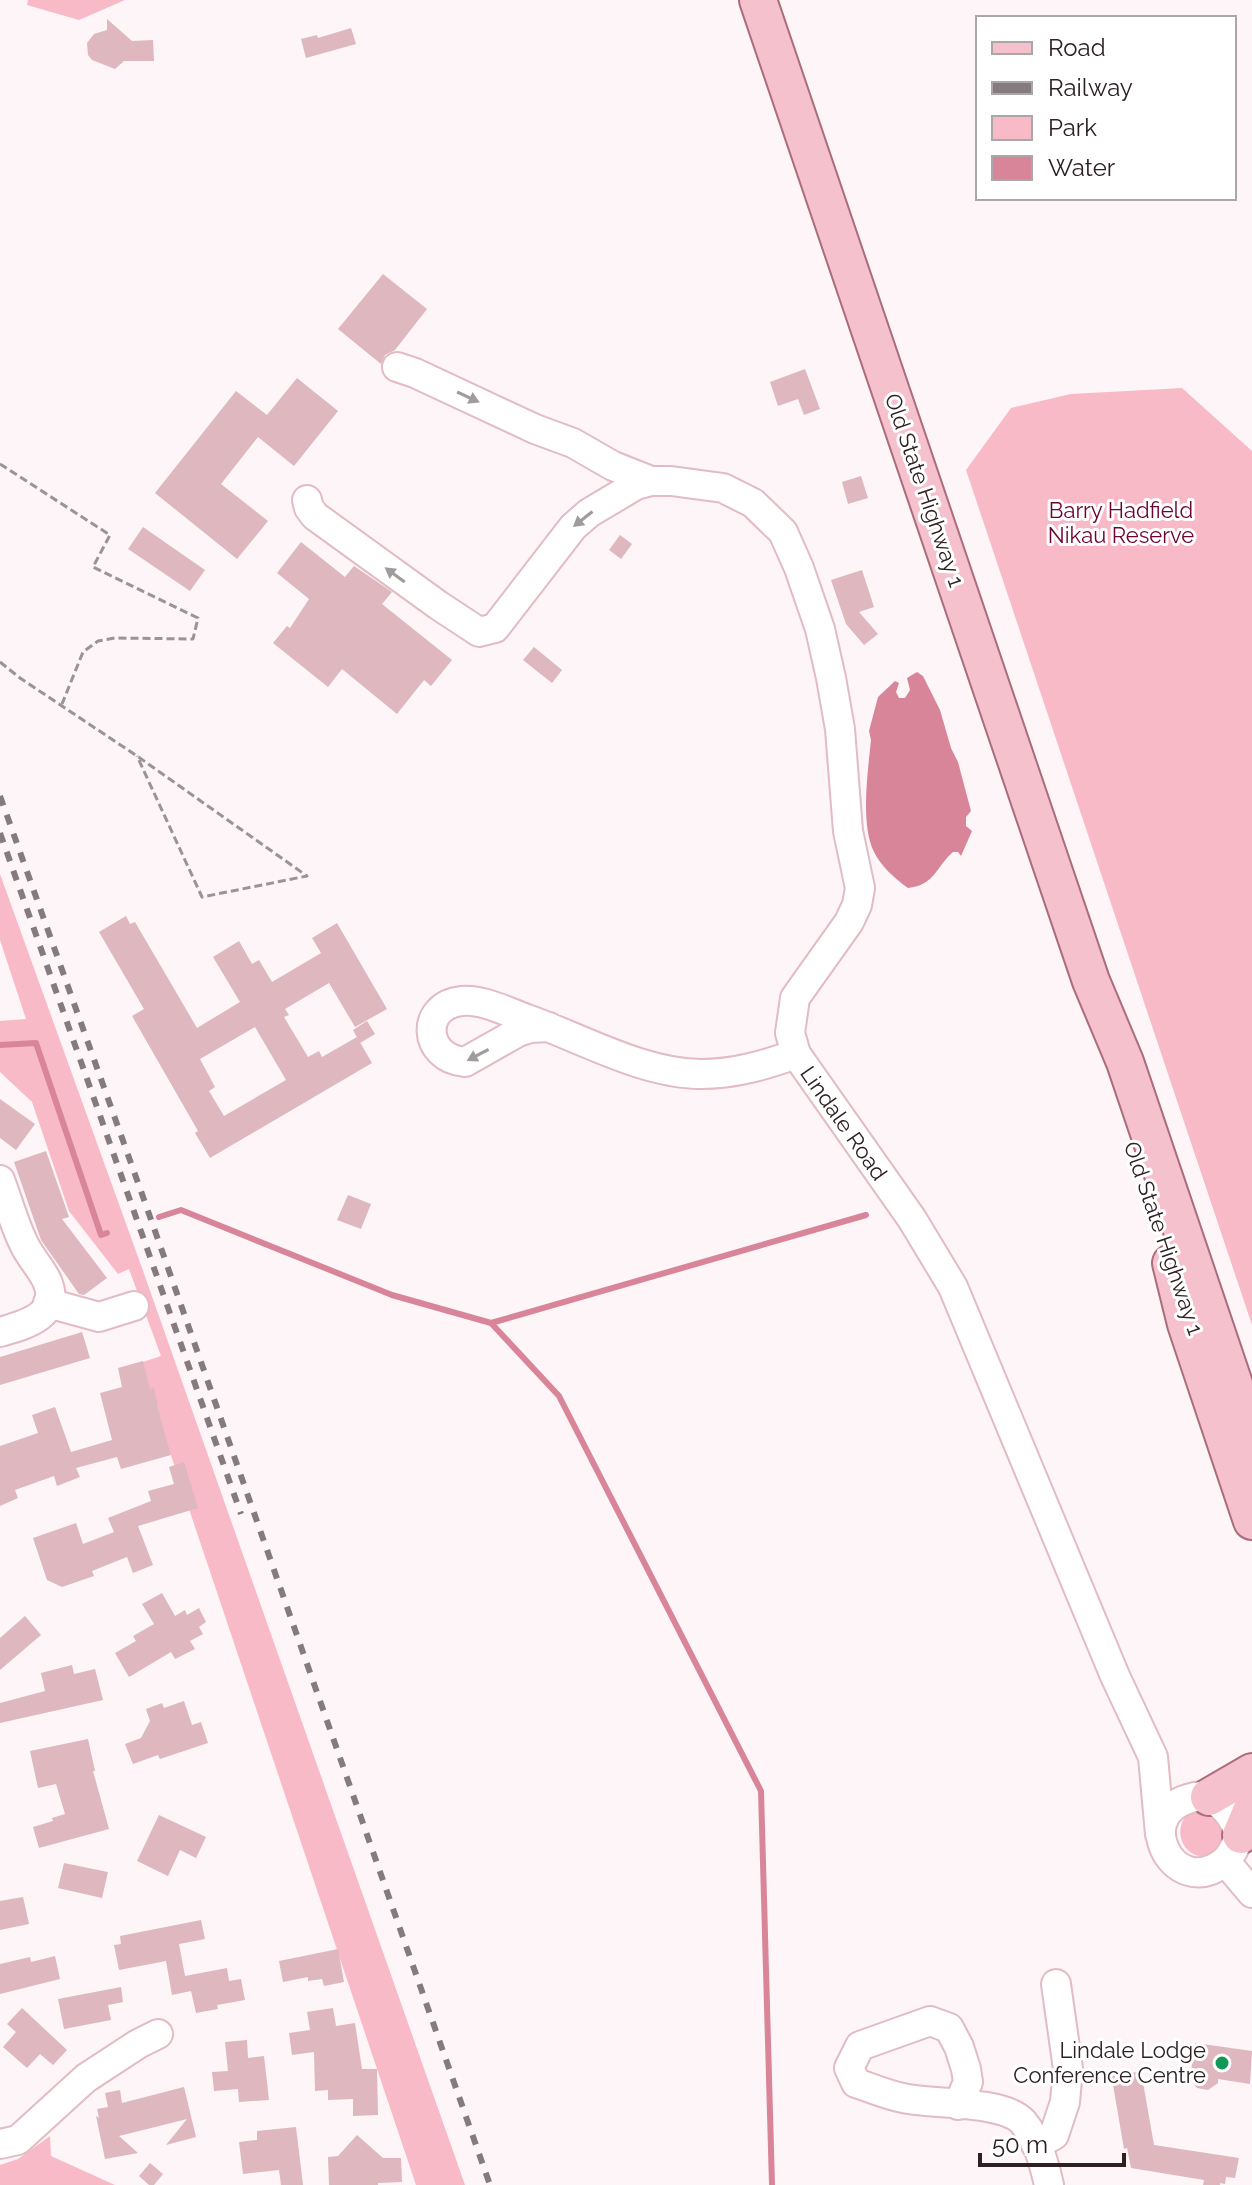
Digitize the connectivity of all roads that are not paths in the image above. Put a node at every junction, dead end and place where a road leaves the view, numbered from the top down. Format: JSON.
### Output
{"nodes":[{"id":1,"x":758,"y":0,"type":"edge"},
{"id":2,"x":397,"y":367,"type":"dead end"},
{"id":3,"x":651,"y":481,"type":"junction"},
{"id":4,"x":307,"y":500,"type":"dead end"},
{"id":5,"x":1091,"y":981,"type":"junction"},
{"id":6,"x":549,"y":1027,"type":"dead end"},
{"id":7,"x":796,"y":1054,"type":"junction"},
{"id":8,"x":0,"y":1180,"type":"edge"},
{"id":9,"x":1177,"y":1213,"type":"junction"},
{"id":10,"x":1169,"y":1257,"type":"junction"},
{"id":11,"x":48,"y":1303,"type":"junction"},
{"id":12,"x":134,"y":1306,"type":"dead end"},
{"id":13,"x":0,"y":1332,"type":"edge"},
{"id":14,"x":1252,"y":1374,"type":"edge"},
{"id":15,"x":1252,"y":1437,"type":"edge"},
{"id":16,"x":1252,"y":1491,"type":"edge"},
{"id":17,"x":1252,"y":1521,"type":"edge"},
{"id":18,"x":1153,"y":1757,"type":"junction"},
{"id":19,"x":1252,"y":1772,"type":"edge"},
{"id":20,"x":1206,"y":1797,"type":"junction"},
{"id":21,"x":1160,"y":1834,"type":"junction"},
{"id":22,"x":1239,"y":1835,"type":"edge"},
{"id":23,"x":1252,"y":1893,"type":"edge"},
{"id":24,"x":1056,"y":1984,"type":"dead end"},
{"id":25,"x":158,"y":2034,"type":"dead end"},
{"id":26,"x":958,"y":2105,"type":"dead end"},
{"id":27,"x":0,"y":2144,"type":"edge"},
{"id":28,"x":1036,"y":2145,"type":"junction"},
{"id":29,"x":1049,"y":2185,"type":"edge"}],
"edges":[{"from":1,"to":5,"type":"main road","name":"Old State Highway 1"},
{"from":2,"to":3,"type":"street","one_way":true},
{"from":3,"to":4,"type":"street","one_way":true},
{"from":3,"to":7,"type":"street","name":"Lindale Road"},
{"from":5,"to":9,"type":"main road","name":"Old State Highway 1"},
{"from":5,"to":10,"type":"main road","name":"Old State Highway 1"},
{"from":6,"to":7,"type":"street"},
{"from":7,"to":18,"type":"street","name":"Lindale Road"},
{"from":8,"to":11,"type":"street"},
{"from":9,"to":14,"type":"main road"},
{"from":9,"to":15,"type":"main road","name":"Old State Highway 1"},
{"from":10,"to":16,"type":"main road","name":"Old State Highway 1"},
{"from":10,"to":17,"type":"main road"},
{"from":11,"to":12,"type":"street"},
{"from":11,"to":13,"type":"street"},
{"from":18,"to":20,"type":"street"},
{"from":18,"to":21,"type":"street","name":"Lindale Road"},
{"from":19,"to":20,"type":"main road"},
{"from":20,"to":21,"type":"street"},
{"from":20,"to":22,"type":"street"},
{"from":21,"to":22,"type":"street"},
{"from":22,"to":23,"type":"street"},
{"from":24,"to":28,"type":"street"},
{"from":25,"to":27,"type":"street"},
{"from":26,"to":28,"type":"street"},
{"from":28,"to":29,"type":"street"}]}
